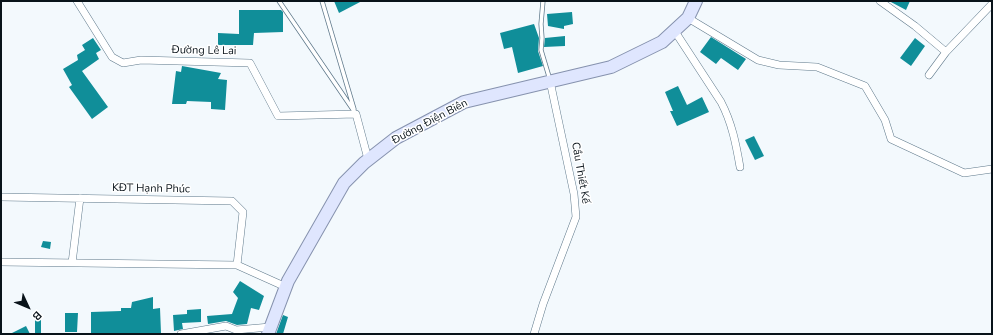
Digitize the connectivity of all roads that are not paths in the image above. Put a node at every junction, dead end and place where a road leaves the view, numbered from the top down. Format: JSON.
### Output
{"nodes":[{"id":1,"x":77,"y":1,"type":"edge"},
{"id":2,"x":279,"y":1,"type":"edge"},
{"id":3,"x":322,"y":1,"type":"edge"},
{"id":4,"x":543,"y":1,"type":"edge"},
{"id":5,"x":696,"y":1,"type":"edge"},
{"id":6,"x":880,"y":1,"type":"edge"},
{"id":7,"x":992,"y":4,"type":"edge"},
{"id":8,"x":688,"y":18,"type":"junction"},
{"id":9,"x":674,"y":30,"type":"junction"},
{"id":10,"x":946,"y":52,"type":"junction"},
{"id":11,"x":929,"y":75,"type":"dead end"},
{"id":12,"x":550,"y":81,"type":"junction"},
{"id":13,"x":356,"y":114,"type":"junction"},
{"id":14,"x":368,"y":159,"type":"junction"},
{"id":15,"x":740,"y":167,"type":"dead end"},
{"id":16,"x":992,"y":169,"type":"edge"},
{"id":17,"x":1,"y":197,"type":"edge"},
{"id":18,"x":80,"y":198,"type":"junction"},
{"id":19,"x":1,"y":262,"type":"edge"},
{"id":20,"x":72,"y":263,"type":"junction"},
{"id":21,"x":237,"y":265,"type":"junction"},
{"id":22,"x":286,"y":287,"type":"junction"},
{"id":23,"x":269,"y":331,"type":"edge"},
{"id":24,"x":181,"y":334,"type":"edge"},
{"id":25,"x":534,"y":334,"type":"edge"}],
"edges":[{"from":1,"to":13,"type":"street","name":"Đường Lê Lai"},
{"from":2,"to":13,"type":"lane"},
{"from":3,"to":13,"type":"lane"},
{"from":4,"to":12,"type":"lane"},
{"from":5,"to":8,"type":"main road","name":"Đường Điện Biên"},
{"from":6,"to":10,"type":"street"},
{"from":7,"to":10,"type":"street"},
{"from":8,"to":9,"type":"main road","name":"Đường Điện Biên"},
{"from":8,"to":16,"type":"street"},
{"from":9,"to":12,"type":"main road","name":"Đường Điện Biên"},
{"from":9,"to":15,"type":"street"},
{"from":10,"to":11,"type":"street"},
{"from":12,"to":14,"type":"main road","name":"Đường Điện Biên"},
{"from":12,"to":25,"type":"street","name":"Cầu Thiết Kế"},
{"from":13,"to":14,"type":"street"},
{"from":14,"to":22,"type":"main road","name":"Đường Điện Biên"},
{"from":17,"to":18,"type":"street","name":"KĐT Hạnh Phúc"},
{"from":18,"to":20,"type":"street"},
{"from":18,"to":21,"type":"street","name":"KĐT Hạnh Phúc"},
{"from":19,"to":20,"type":"street"},
{"from":20,"to":21,"type":"street"},
{"from":21,"to":22,"type":"street"},
{"from":22,"to":23,"type":"main road","name":"Đường Điện Biên"},
{"from":23,"to":24,"type":"street"}]}
